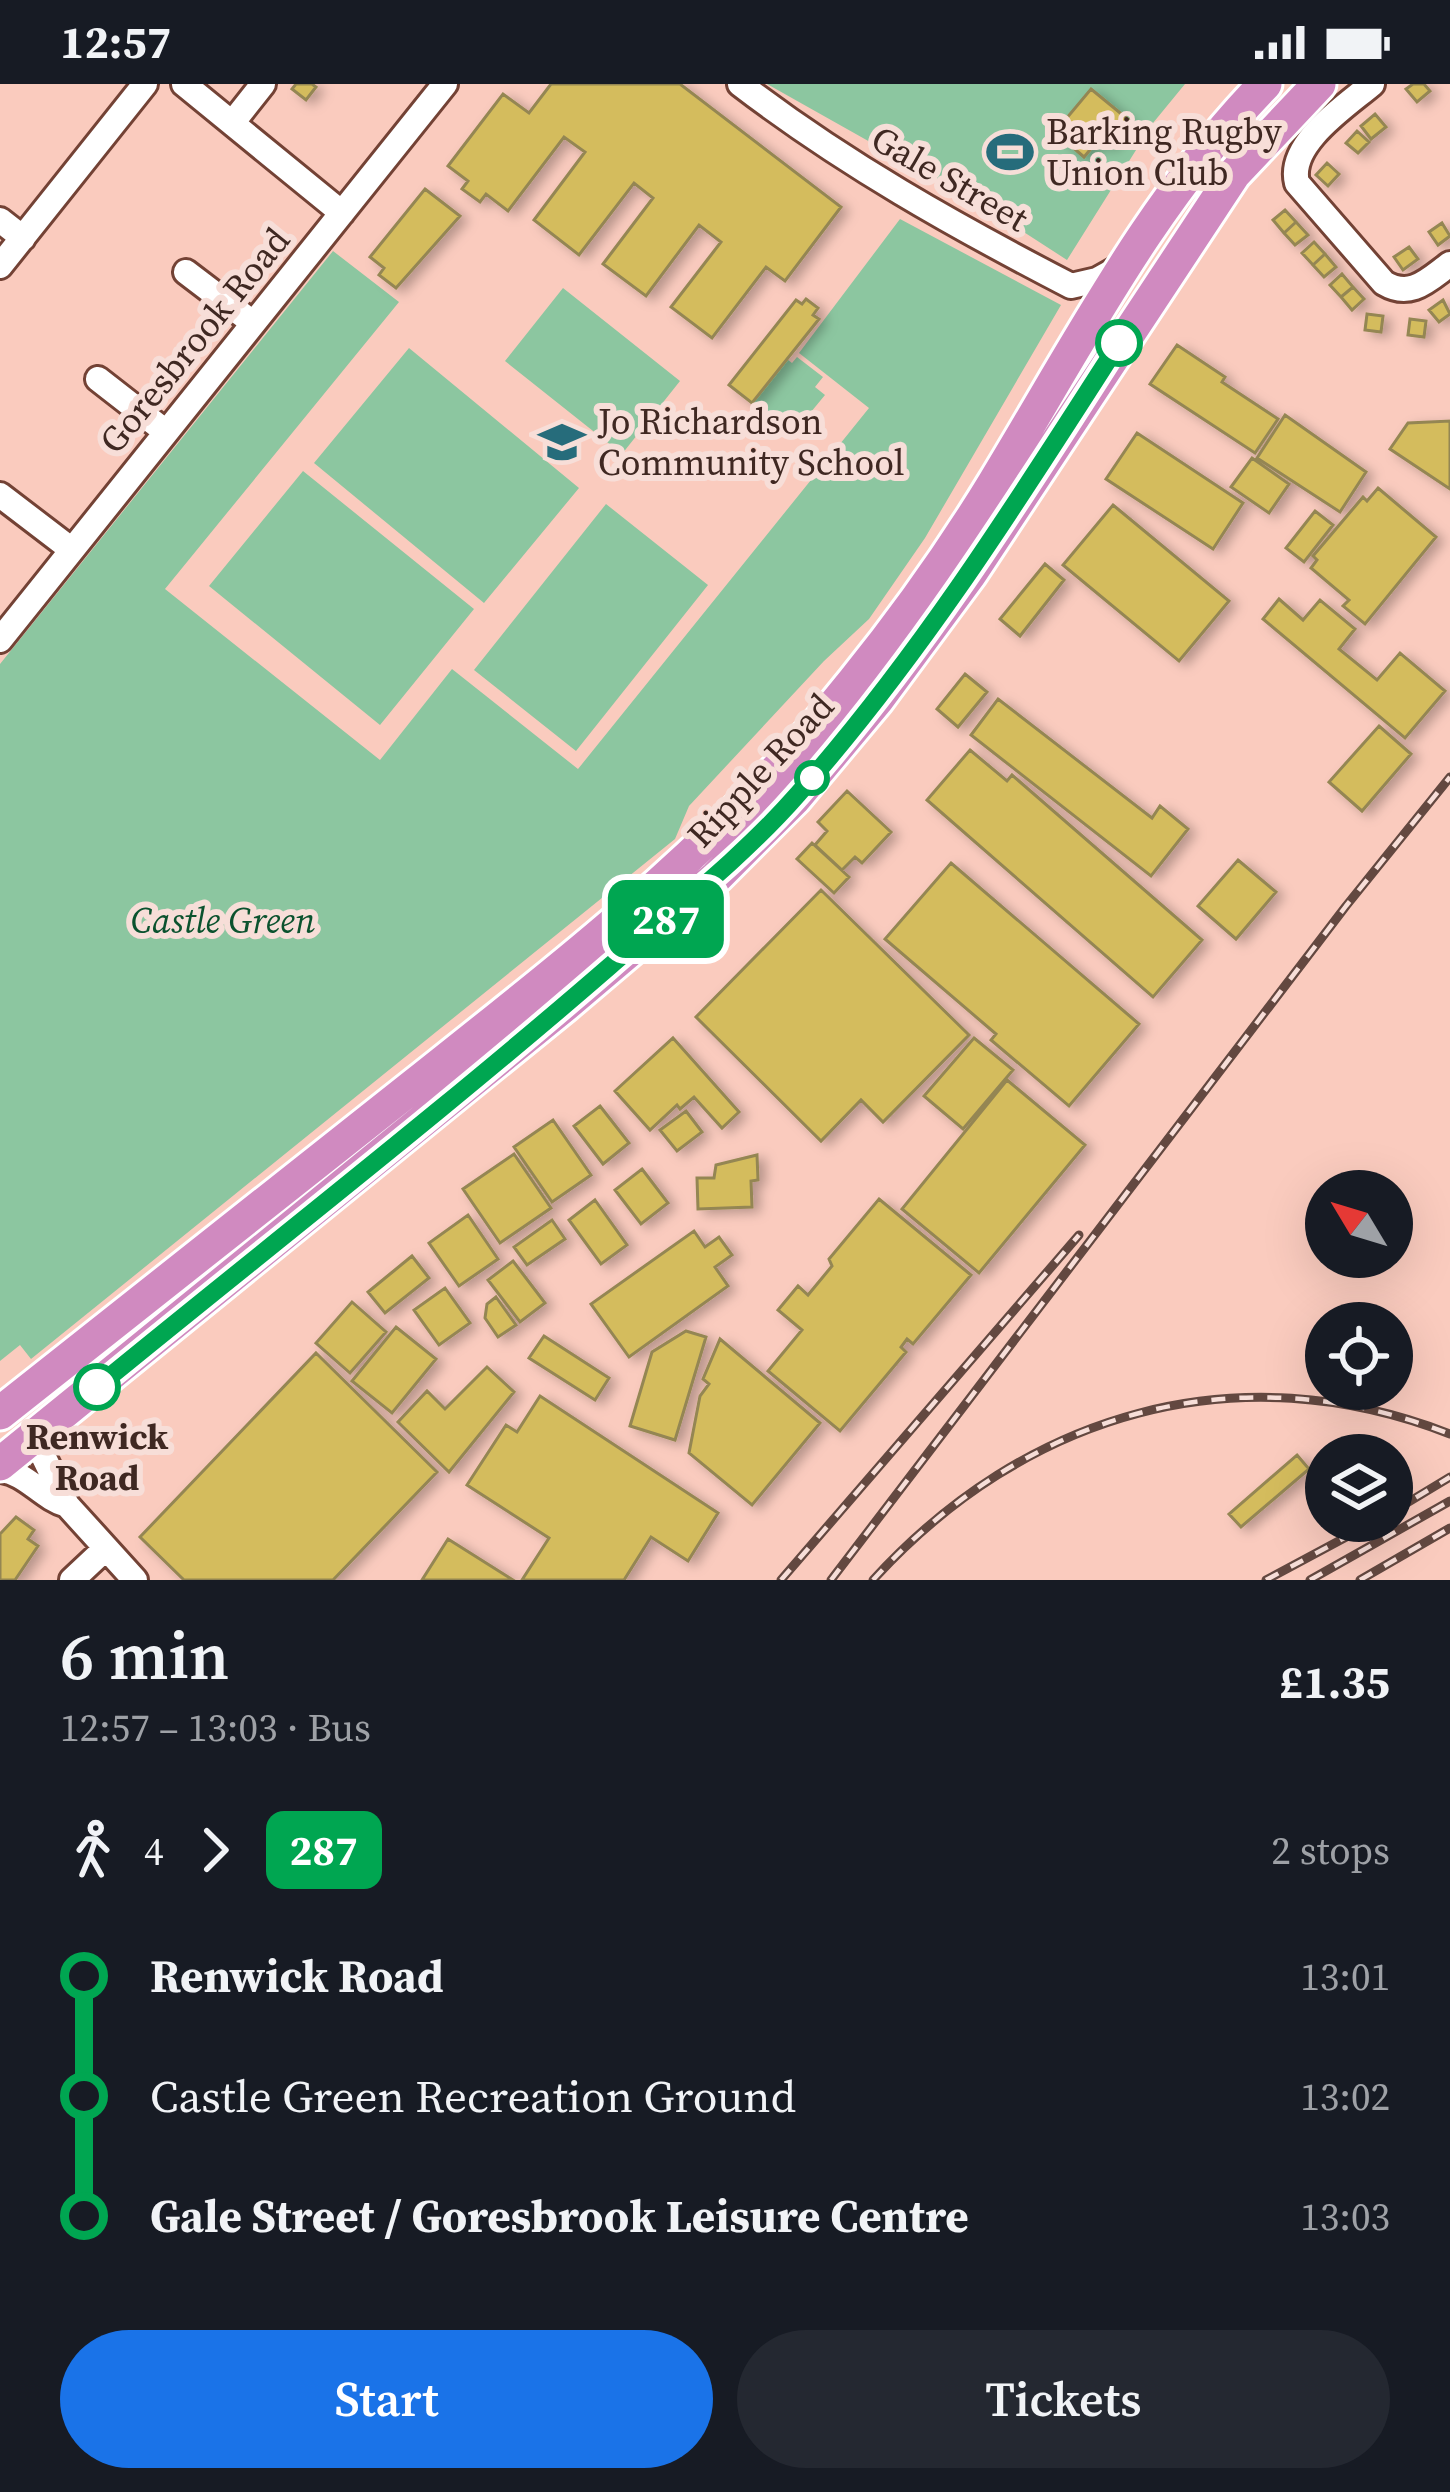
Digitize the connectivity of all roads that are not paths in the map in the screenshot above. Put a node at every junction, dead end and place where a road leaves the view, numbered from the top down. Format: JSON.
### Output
{"nodes":[{"id":1,"x":145,"y":84,"type":"edge"},
{"id":2,"x":184,"y":84,"type":"edge"},
{"id":3,"x":263,"y":84,"type":"edge"},
{"id":4,"x":445,"y":84,"type":"edge"},
{"id":5,"x":740,"y":84,"type":"edge"},
{"id":6,"x":1265,"y":84,"type":"edge"},
{"id":7,"x":1319,"y":84,"type":"edge"},
{"id":8,"x":1372,"y":84,"type":"edge"},
{"id":9,"x":233,"y":122,"type":"junction"},
{"id":10,"x":342,"y":213,"type":"junction"},
{"id":11,"x":0,"y":220,"type":"edge"},
{"id":12,"x":23,"y":238,"type":"junction"},
{"id":13,"x":1450,"y":264,"type":"edge"},
{"id":14,"x":1124,"y":265,"type":"junction"},
{"id":15,"x":0,"y":266,"type":"edge"},
{"id":16,"x":186,"y":272,"type":"dead end"},
{"id":17,"x":1071,"y":286,"type":"junction"},
{"id":18,"x":254,"y":323,"type":"junction"},
{"id":19,"x":1086,"y":326,"type":"junction"},
{"id":20,"x":98,"y":379,"type":"dead end"},
{"id":21,"x":166,"y":432,"type":"junction"},
{"id":22,"x":0,"y":495,"type":"edge"},
{"id":23,"x":72,"y":550,"type":"junction"},
{"id":24,"x":0,"y":640,"type":"edge"},
{"id":25,"x":0,"y":1413,"type":"edge"},
{"id":26,"x":34,"y":1438,"type":"junction"},
{"id":27,"x":0,"y":1467,"type":"edge"},
{"id":28,"x":68,"y":1505,"type":"junction"},
{"id":29,"x":105,"y":1549,"type":"junction"},
{"id":30,"x":72,"y":1580,"type":"edge"},
{"id":31,"x":135,"y":1580,"type":"edge"}],
"edges":[{"from":1,"to":12,"type":"street"},
{"from":2,"to":9,"type":"street"},
{"from":3,"to":9,"type":"street"},
{"from":4,"to":10,"type":"street","name":"Goresbrook Road"},
{"from":5,"to":17,"type":"street","name":"Gale Street"},
{"from":6,"to":14,"type":"highway","name":"Ripple Road"},
{"from":7,"to":26,"type":"highway","name":"Ripple Road"},
{"from":8,"to":13,"type":"street"},
{"from":9,"to":10,"type":"street"},
{"from":10,"to":18,"type":"street","name":"Goresbrook Road"},
{"from":11,"to":12,"type":"street"},
{"from":12,"to":15,"type":"street"},
{"from":14,"to":17,"type":"street"},
{"from":14,"to":19,"type":"highway","name":"Ripple Road"},
{"from":16,"to":18,"type":"street"},
{"from":17,"to":19,"type":"street"},
{"from":18,"to":21,"type":"street","name":"Goresbrook Road"},
{"from":19,"to":25,"type":"highway","name":"Ripple Road"},
{"from":20,"to":21,"type":"street"},
{"from":21,"to":23,"type":"street","name":"Goresbrook Road"},
{"from":22,"to":23,"type":"street"},
{"from":23,"to":24,"type":"street","name":"Goresbrook Road"},
{"from":26,"to":27,"type":"highway","name":"Ripple Road"},
{"from":26,"to":28,"type":"street"},
{"from":27,"to":28,"type":"street"},
{"from":28,"to":29,"type":"street"},
{"from":29,"to":30,"type":"street"},
{"from":29,"to":31,"type":"street"}]}
